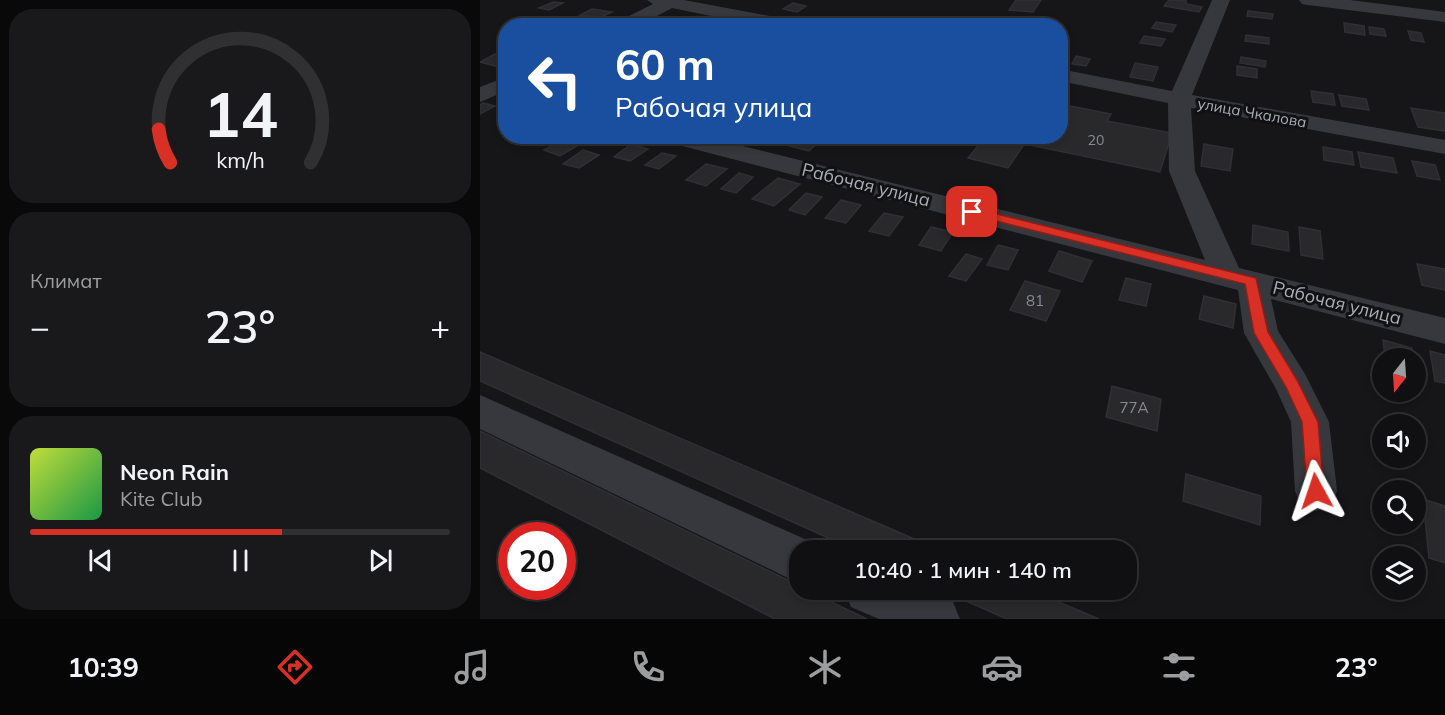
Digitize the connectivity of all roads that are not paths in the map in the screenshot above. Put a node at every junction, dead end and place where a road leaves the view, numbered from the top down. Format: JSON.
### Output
{"nodes":[{"id":1,"x":1221,"y":0,"type":"edge"},
{"id":2,"x":1308,"y":0,"type":"edge"},
{"id":3,"x":667,"y":1,"type":"edge"},
{"id":4,"x":1445,"y":17,"type":"edge"},
{"id":5,"x":637,"y":18,"type":"edge"},
{"id":6,"x":751,"y":18,"type":"edge"},
{"id":7,"x":1068,"y":77,"type":"edge"},
{"id":8,"x":1179,"y":99,"type":"junction"},
{"id":9,"x":703,"y":144,"type":"edge"},
{"id":10,"x":1445,"y":147,"type":"edge"},
{"id":11,"x":1239,"y":278,"type":"junction"},
{"id":12,"x":1445,"y":331,"type":"edge"},
{"id":13,"x":480,"y":411,"type":"edge"},
{"id":14,"x":1316,"y":491,"type":"dead end"},
{"id":15,"x":789,"y":555,"type":"edge"},
{"id":16,"x":891,"y":600,"type":"edge"},
{"id":17,"x":936,"y":619,"type":"edge"}],
"edges":[{"from":1,"to":8,"type":"street"},
{"from":2,"to":4,"type":"street"},
{"from":3,"to":5,"type":"street"},
{"from":3,"to":6,"type":"street"},
{"from":7,"to":8,"type":"street","name":"улица Чкалова"},
{"from":8,"to":10,"type":"street","name":"улица Чкалова"},
{"from":8,"to":11,"type":"street"},
{"from":9,"to":11,"type":"street","name":"Рабочая улица"},
{"from":11,"to":12,"type":"street","name":"Рабочая улица"},
{"from":11,"to":14,"type":"street"},
{"from":13,"to":15,"type":"street"},
{"from":16,"to":17,"type":"street"}]}
